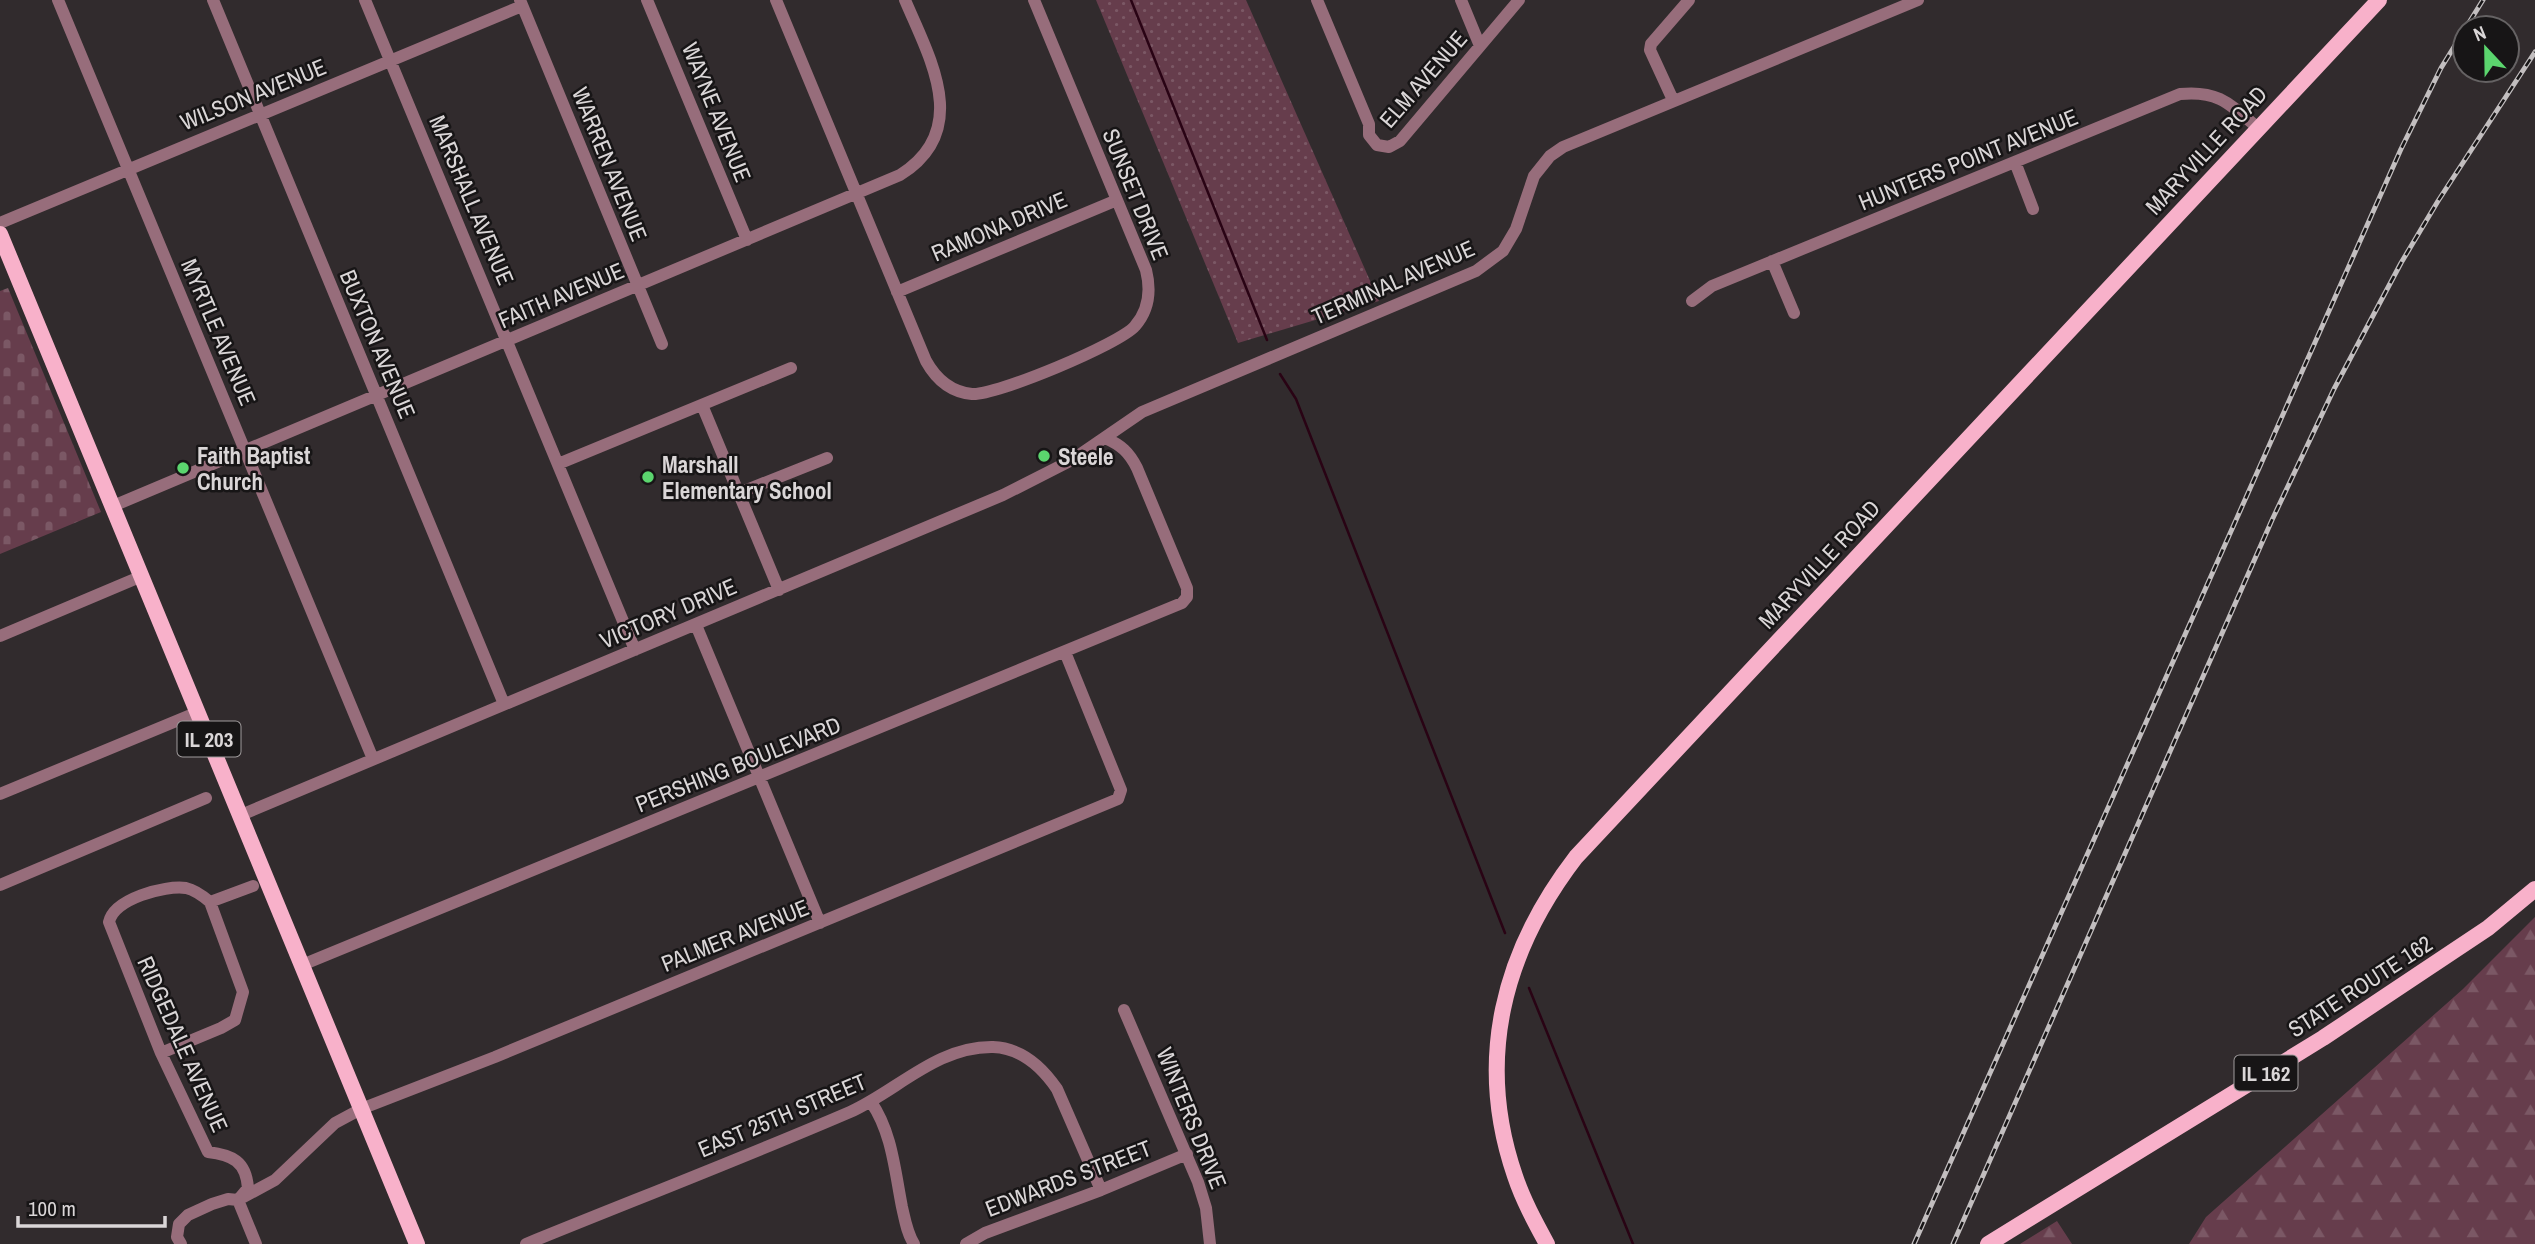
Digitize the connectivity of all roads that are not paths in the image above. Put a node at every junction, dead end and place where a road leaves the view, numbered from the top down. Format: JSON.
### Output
{"nodes":[{"id":1,"x":58,"y":0,"type":"edge"},
{"id":2,"x":213,"y":0,"type":"edge"},
{"id":3,"x":365,"y":0,"type":"edge"},
{"id":4,"x":648,"y":0,"type":"edge"},
{"id":5,"x":776,"y":0,"type":"edge"},
{"id":6,"x":905,"y":0,"type":"edge"},
{"id":7,"x":1034,"y":0,"type":"edge"},
{"id":8,"x":1317,"y":0,"type":"edge"},
{"id":9,"x":1461,"y":0,"type":"edge"},
{"id":10,"x":1519,"y":0,"type":"edge"},
{"id":11,"x":1689,"y":0,"type":"edge"},
{"id":12,"x":1918,"y":0,"type":"edge"},
{"id":13,"x":2379,"y":0,"type":"edge"},
{"id":14,"x":521,"y":3,"type":"edge"},
{"id":15,"x":1480,"y":46,"type":"junction"},
{"id":16,"x":391,"y":60,"type":"junction"},
{"id":17,"x":1673,"y":100,"type":"junction"},
{"id":18,"x":260,"y":114,"type":"junction"},
{"id":19,"x":2258,"y":128,"type":"junction"},
{"id":20,"x":2015,"y":162,"type":"junction"},
{"id":21,"x":128,"y":168,"type":"junction"},
{"id":22,"x":856,"y":193,"type":"junction"},
{"id":23,"x":1116,"y":200,"type":"junction"},
{"id":24,"x":2033,"y":209,"type":"dead end"},
{"id":25,"x":0,"y":223,"type":"edge"},
{"id":26,"x":0,"y":234,"type":"edge"},
{"id":27,"x":747,"y":240,"type":"junction"},
{"id":28,"x":1772,"y":261,"type":"junction"},
{"id":29,"x":638,"y":285,"type":"junction"},
{"id":30,"x":897,"y":292,"type":"junction"},
{"id":31,"x":1692,"y":301,"type":"dead end"},
{"id":32,"x":1794,"y":313,"type":"dead end"},
{"id":33,"x":507,"y":340,"type":"junction"},
{"id":34,"x":662,"y":344,"type":"dead end"},
{"id":35,"x":791,"y":368,"type":"dead end"},
{"id":36,"x":377,"y":395,"type":"junction"},
{"id":37,"x":702,"y":405,"type":"junction"},
{"id":38,"x":1104,"y":438,"type":"junction"},
{"id":39,"x":245,"y":450,"type":"junction"},
{"id":40,"x":827,"y":458,"type":"dead end"},
{"id":41,"x":558,"y":464,"type":"junction"},
{"id":42,"x":739,"y":493,"type":"junction"},
{"id":43,"x":113,"y":506,"type":"junction"},
{"id":44,"x":142,"y":576,"type":"junction"},
{"id":45,"x":779,"y":590,"type":"junction"},
{"id":46,"x":696,"y":625,"type":"junction"},
{"id":47,"x":0,"y":636,"type":"edge"},
{"id":48,"x":635,"y":650,"type":"junction"},
{"id":49,"x":1065,"y":652,"type":"junction"},
{"id":50,"x":504,"y":704,"type":"junction"},
{"id":51,"x":198,"y":712,"type":"junction"},
{"id":52,"x":373,"y":759,"type":"junction"},
{"id":53,"x":758,"y":778,"type":"junction"},
{"id":54,"x":0,"y":794,"type":"edge"},
{"id":55,"x":206,"y":798,"type":"dead end"},
{"id":56,"x":241,"y":816,"type":"junction"},
{"id":57,"x":0,"y":885,"type":"edge"},
{"id":58,"x":253,"y":886,"type":"dead end"},
{"id":59,"x":2535,"y":889,"type":"edge"},
{"id":60,"x":210,"y":902,"type":"junction"},
{"id":61,"x":820,"y":923,"type":"junction"},
{"id":62,"x":302,"y":965,"type":"junction"},
{"id":63,"x":1124,"y":1010,"type":"dead end"},
{"id":64,"x":162,"y":1053,"type":"junction"},
{"id":65,"x":870,"y":1102,"type":"junction"},
{"id":66,"x":361,"y":1109,"type":"junction"},
{"id":67,"x":1187,"y":1154,"type":"junction"},
{"id":68,"x":1101,"y":1190,"type":"junction"},
{"id":69,"x":238,"y":1200,"type":"junction"},
{"id":70,"x":181,"y":1244,"type":"edge"},
{"id":71,"x":256,"y":1244,"type":"edge"},
{"id":72,"x":417,"y":1244,"type":"edge"},
{"id":73,"x":526,"y":1244,"type":"edge"},
{"id":74,"x":914,"y":1244,"type":"edge"},
{"id":75,"x":966,"y":1244,"type":"edge"},
{"id":76,"x":1210,"y":1244,"type":"edge"},
{"id":77,"x":1547,"y":1244,"type":"edge"},
{"id":78,"x":1989,"y":1244,"type":"edge"}],
"edges":[{"from":1,"to":21,"type":"street","name":"MYRTLE AVENUE"},
{"from":2,"to":18,"type":"street","name":"BUXTON AVENUE"},
{"from":3,"to":16,"type":"street","name":"MARSHALL AVENUE"},
{"from":4,"to":27,"type":"street","name":"WAYNE AVENUE"},
{"from":5,"to":22,"type":"street","name":"SUNSET DRIVE"},
{"from":6,"to":22,"type":"street","name":"FAITH AVENUE"},
{"from":7,"to":23,"type":"street","name":"SUNSET DRIVE"},
{"from":8,"to":15,"type":"street","name":"ELM AVENUE"},
{"from":9,"to":15,"type":"street"},
{"from":10,"to":15,"type":"street","name":"ELM AVENUE"},
{"from":11,"to":17,"type":"street"},
{"from":12,"to":17,"type":"street","name":"TERMINAL AVENUE"},
{"from":13,"to":19,"type":"main road","name":"MARYVILLE ROAD"},
{"from":14,"to":16,"type":"street","name":"WILSON AVENUE"},
{"from":14,"to":29,"type":"street","name":"WARREN AVENUE"},
{"from":16,"to":18,"type":"street","name":"WILSON AVENUE"},
{"from":16,"to":33,"type":"street","name":"MARSHALL AVENUE"},
{"from":17,"to":38,"type":"street","name":"TERMINAL AVENUE"},
{"from":18,"to":21,"type":"street","name":"WILSON AVENUE"},
{"from":18,"to":36,"type":"street","name":"BUXTON AVENUE"},
{"from":19,"to":20,"type":"street","name":"HUNTERS POINT AVENUE"},
{"from":19,"to":77,"type":"main road","name":"MARYVILLE ROAD"},
{"from":20,"to":24,"type":"street"},
{"from":20,"to":28,"type":"street","name":"HUNTERS POINT AVENUE"},
{"from":21,"to":25,"type":"street","name":"WILSON AVENUE"},
{"from":21,"to":39,"type":"street","name":"MYRTLE AVENUE"},
{"from":22,"to":27,"type":"street","name":"FAITH AVENUE"},
{"from":22,"to":30,"type":"street","name":"SUNSET DRIVE"},
{"from":23,"to":30,"type":"street","name":"RAMONA DRIVE"},
{"from":23,"to":30,"type":"street","name":"SUNSET DRIVE"},
{"from":26,"to":43,"type":"main road","number":"IL 203"},
{"from":27,"to":29,"type":"street","name":"FAITH AVENUE"},
{"from":28,"to":31,"type":"street","name":"HUNTERS POINT AVENUE"},
{"from":28,"to":32,"type":"street"},
{"from":29,"to":33,"type":"street","name":"FAITH AVENUE"},
{"from":29,"to":34,"type":"street","name":"WARREN AVENUE"},
{"from":33,"to":36,"type":"street","name":"FAITH AVENUE"},
{"from":33,"to":41,"type":"street","name":"MARSHALL AVENUE"},
{"from":35,"to":37,"type":"street"},
{"from":36,"to":39,"type":"street","name":"FAITH AVENUE"},
{"from":36,"to":50,"type":"street","name":"BUXTON AVENUE"},
{"from":37,"to":41,"type":"street"},
{"from":37,"to":42,"type":"street"},
{"from":38,"to":45,"type":"street","name":"VICTORY DRIVE"},
{"from":38,"to":49,"type":"street","name":"PERSHING BOULEVARD"},
{"from":39,"to":43,"type":"street","name":"FAITH AVENUE"},
{"from":39,"to":52,"type":"street","name":"MYRTLE AVENUE"},
{"from":40,"to":42,"type":"street"},
{"from":41,"to":48,"type":"street","name":"MARSHALL AVENUE"},
{"from":42,"to":45,"type":"street"},
{"from":43,"to":44,"type":"main road","number":"IL 203"},
{"from":44,"to":47,"type":"street"},
{"from":44,"to":51,"type":"main road","number":"IL 203"},
{"from":45,"to":46,"type":"street","name":"VICTORY DRIVE"},
{"from":46,"to":48,"type":"street","name":"VICTORY DRIVE"},
{"from":46,"to":53,"type":"street"},
{"from":48,"to":50,"type":"street","name":"VICTORY DRIVE"},
{"from":49,"to":53,"type":"street","name":"PERSHING BOULEVARD"},
{"from":49,"to":61,"type":"street","name":"PALMER AVENUE"},
{"from":50,"to":52,"type":"street","name":"VICTORY DRIVE"},
{"from":51,"to":54,"type":"street"},
{"from":51,"to":56,"type":"main road","number":"IL 203"},
{"from":52,"to":56,"type":"street","name":"VICTORY DRIVE"},
{"from":53,"to":61,"type":"street"},
{"from":53,"to":62,"type":"street","name":"PERSHING BOULEVARD"},
{"from":55,"to":57,"type":"street"},
{"from":56,"to":62,"type":"main road","number":"IL 203"},
{"from":58,"to":60,"type":"street"},
{"from":59,"to":78,"type":"main road","name":"STATE ROUTE 162","number":"IL 162"},
{"from":60,"to":64,"type":"street"},
{"from":60,"to":64,"type":"street","name":"RIDGEDALE AVENUE"},
{"from":61,"to":66,"type":"street","name":"PALMER AVENUE"},
{"from":62,"to":66,"type":"main road","number":"IL 203"},
{"from":63,"to":67,"type":"street","name":"WINTERS DRIVE"},
{"from":64,"to":69,"type":"street","name":"RIDGEDALE AVENUE"},
{"from":65,"to":68,"type":"street","name":"EAST 25TH STREET"},
{"from":65,"to":73,"type":"street","name":"EAST 25TH STREET"},
{"from":65,"to":74,"type":"street"},
{"from":66,"to":69,"type":"street","name":"PALMER AVENUE"},
{"from":66,"to":72,"type":"main road","number":"IL 203"},
{"from":67,"to":68,"type":"street","name":"EDWARDS STREET"},
{"from":67,"to":76,"type":"street","name":"WINTERS DRIVE"},
{"from":68,"to":75,"type":"street","name":"EDWARDS STREET"},
{"from":69,"to":70,"type":"street","name":"PALMER AVENUE"},
{"from":69,"to":71,"type":"street"}]}
